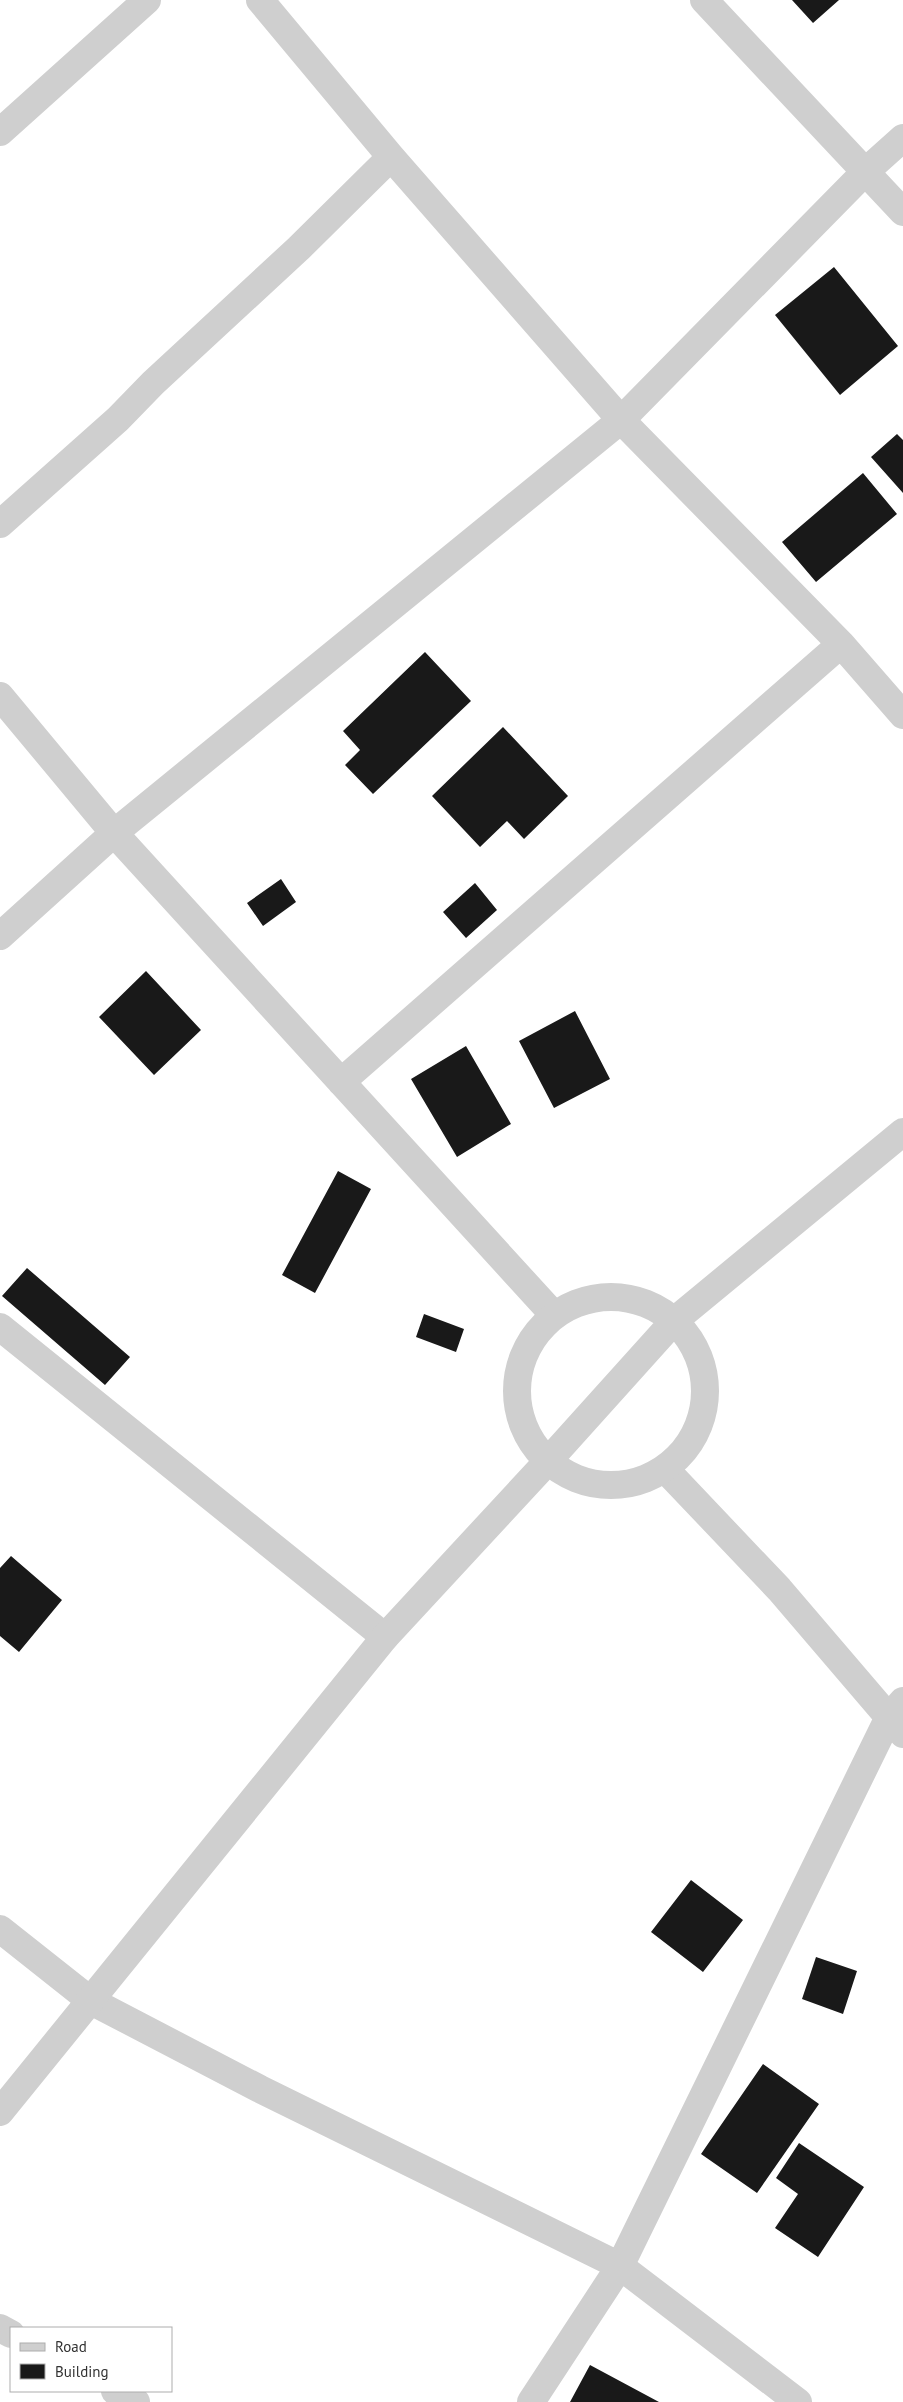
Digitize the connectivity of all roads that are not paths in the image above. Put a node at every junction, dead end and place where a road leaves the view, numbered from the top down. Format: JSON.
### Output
{"nodes":[{"id":1,"x":147,"y":0,"type":"edge"},
{"id":2,"x":260,"y":0,"type":"edge"},
{"id":3,"x":704,"y":0,"type":"edge"},
{"id":4,"x":0,"y":132,"type":"edge"},
{"id":5,"x":903,"y":138,"type":"edge"},
{"id":6,"x":391,"y":157,"type":"junction"},
{"id":7,"x":865,"y":172,"type":"junction"},
{"id":8,"x":903,"y":212,"type":"edge"},
{"id":9,"x":621,"y":420,"type":"junction"},
{"id":10,"x":0,"y":524,"type":"edge"},
{"id":11,"x":841,"y":644,"type":"junction"},
{"id":12,"x":0,"y":696,"type":"edge"},
{"id":13,"x":903,"y":715,"type":"edge"},
{"id":14,"x":114,"y":833,"type":"junction"},
{"id":15,"x":0,"y":936,"type":"edge"},
{"id":16,"x":341,"y":1082,"type":"junction"},
{"id":17,"x":903,"y":1132,"type":"edge"},
{"id":18,"x":552,"y":1314,"type":"junction"},
{"id":19,"x":674,"y":1321,"type":"junction"},
{"id":20,"x":0,"y":1327,"type":"edge"},
{"id":21,"x":548,"y":1461,"type":"junction"},
{"id":22,"x":665,"y":1469,"type":"junction"},
{"id":23,"x":385,"y":1636,"type":"junction"},
{"id":24,"x":898,"y":1717,"type":"edge"},
{"id":25,"x":0,"y":1930,"type":"edge"},
{"id":26,"x":91,"y":2001,"type":"junction"},
{"id":27,"x":0,"y":2112,"type":"edge"},
{"id":28,"x":620,"y":2266,"type":"junction"},
{"id":29,"x":117,"y":2392,"type":"edge"},
{"id":30,"x":136,"y":2402,"type":"edge"},
{"id":31,"x":531,"y":2402,"type":"edge"},
{"id":32,"x":798,"y":2402,"type":"edge"}],
"edges":[{"from":1,"to":4,"type":"street"},
{"from":2,"to":6,"type":"street"},
{"from":3,"to":7,"type":"street"},
{"from":5,"to":7,"type":"street"},
{"from":6,"to":9,"type":"street"},
{"from":6,"to":10,"type":"street"},
{"from":7,"to":8,"type":"street"},
{"from":7,"to":9,"type":"street"},
{"from":9,"to":11,"type":"street"},
{"from":9,"to":14,"type":"street"},
{"from":11,"to":13,"type":"street"},
{"from":11,"to":16,"type":"street"},
{"from":12,"to":14,"type":"street"},
{"from":14,"to":15,"type":"street"},
{"from":14,"to":16,"type":"street"},
{"from":16,"to":18,"type":"street"},
{"from":17,"to":19,"type":"street"},
{"from":18,"to":19,"type":"street"},
{"from":18,"to":21,"type":"street"},
{"from":19,"to":21,"type":"street"},
{"from":19,"to":22,"type":"street"},
{"from":20,"to":23,"type":"street"},
{"from":21,"to":22,"type":"street"},
{"from":21,"to":23,"type":"street"},
{"from":22,"to":24,"type":"street"},
{"from":23,"to":26,"type":"street"},
{"from":24,"to":28,"type":"street"},
{"from":25,"to":26,"type":"street"},
{"from":26,"to":27,"type":"street"},
{"from":26,"to":28,"type":"street"},
{"from":28,"to":31,"type":"street"},
{"from":28,"to":32,"type":"street"},
{"from":29,"to":30,"type":"street"}]}
